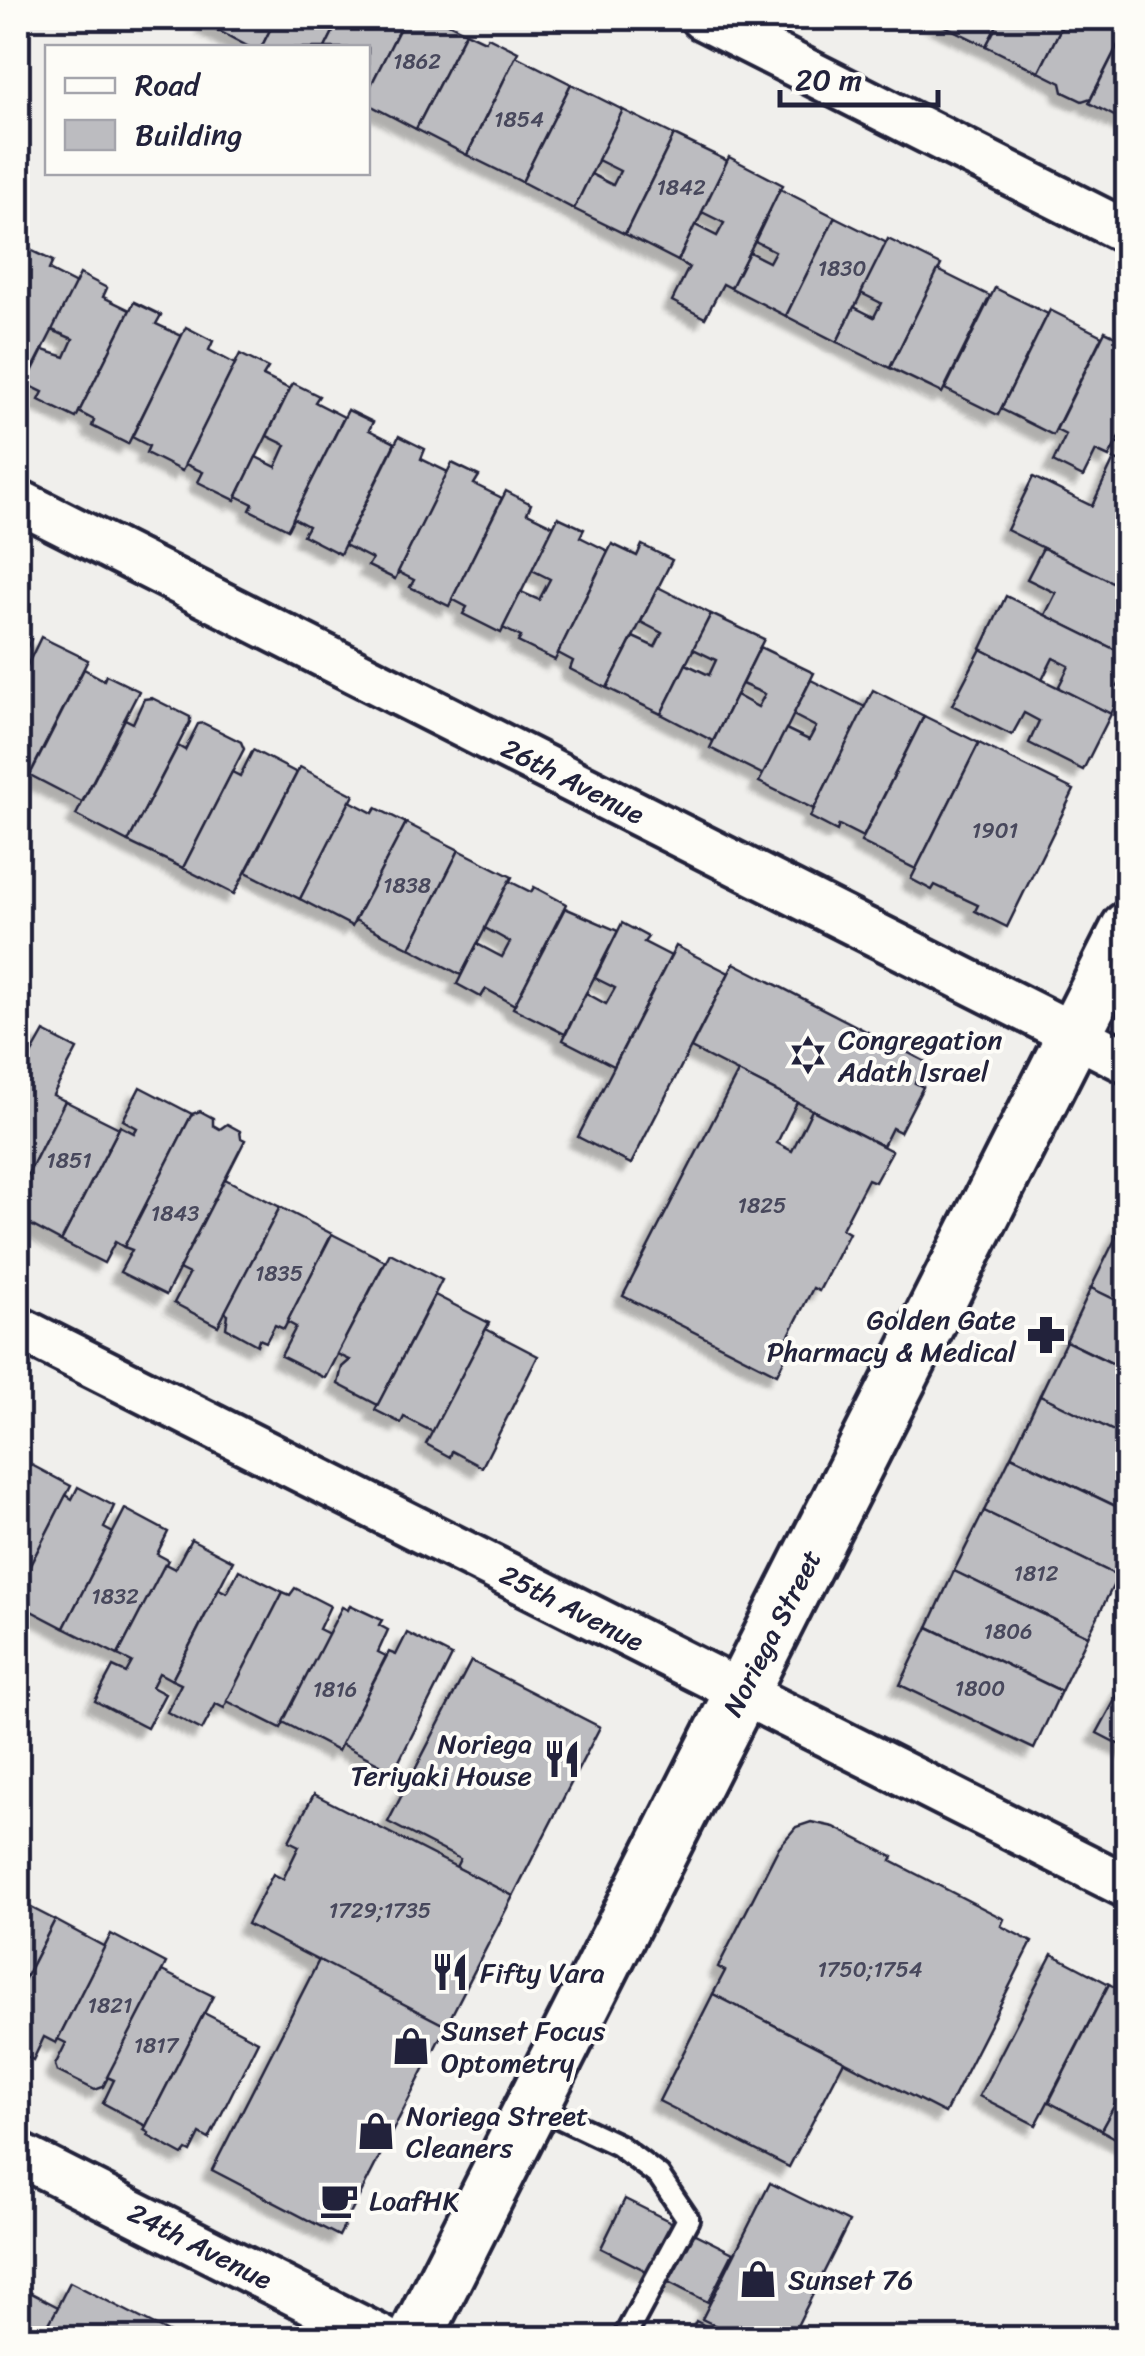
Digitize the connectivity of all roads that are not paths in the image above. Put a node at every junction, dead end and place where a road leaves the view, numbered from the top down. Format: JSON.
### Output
{"nodes":[{"id":1,"x":702,"y":18,"type":"edge"},
{"id":2,"x":1128,"y":233,"type":"edge"},
{"id":3,"x":18,"y":501,"type":"edge"},
{"id":4,"x":1128,"y":928,"type":"edge"},
{"id":5,"x":1075,"y":1034,"type":"junction"},
{"id":6,"x":1128,"y":1062,"type":"edge"},
{"id":7,"x":18,"y":1328,"type":"edge"},
{"id":8,"x":741,"y":1694,"type":"junction"},
{"id":9,"x":1128,"y":1886,"type":"edge"},
{"id":10,"x":533,"y":2105,"type":"junction"},
{"id":11,"x":18,"y":2154,"type":"edge"},
{"id":12,"x":382,"y":2338,"type":"edge"},
{"id":13,"x":415,"y":2338,"type":"edge"},
{"id":14,"x":624,"y":2338,"type":"edge"}],
"edges":[{"from":1,"to":2,"type":"street"},
{"from":3,"to":5,"type":"street","name":"26th Avenue"},
{"from":4,"to":5,"type":"street","name":"Noriega Street"},
{"from":5,"to":6,"type":"street","name":"26th Avenue"},
{"from":5,"to":8,"type":"street","name":"Noriega Street"},
{"from":7,"to":8,"type":"street","name":"25th Avenue"},
{"from":8,"to":9,"type":"street","name":"25th Avenue"},
{"from":8,"to":10,"type":"street","name":"Noriega Street"},
{"from":10,"to":13,"type":"street","name":"Noriega Street"},
{"from":10,"to":14,"type":"lane"},
{"from":11,"to":12,"type":"street","name":"24th Avenue"}]}
